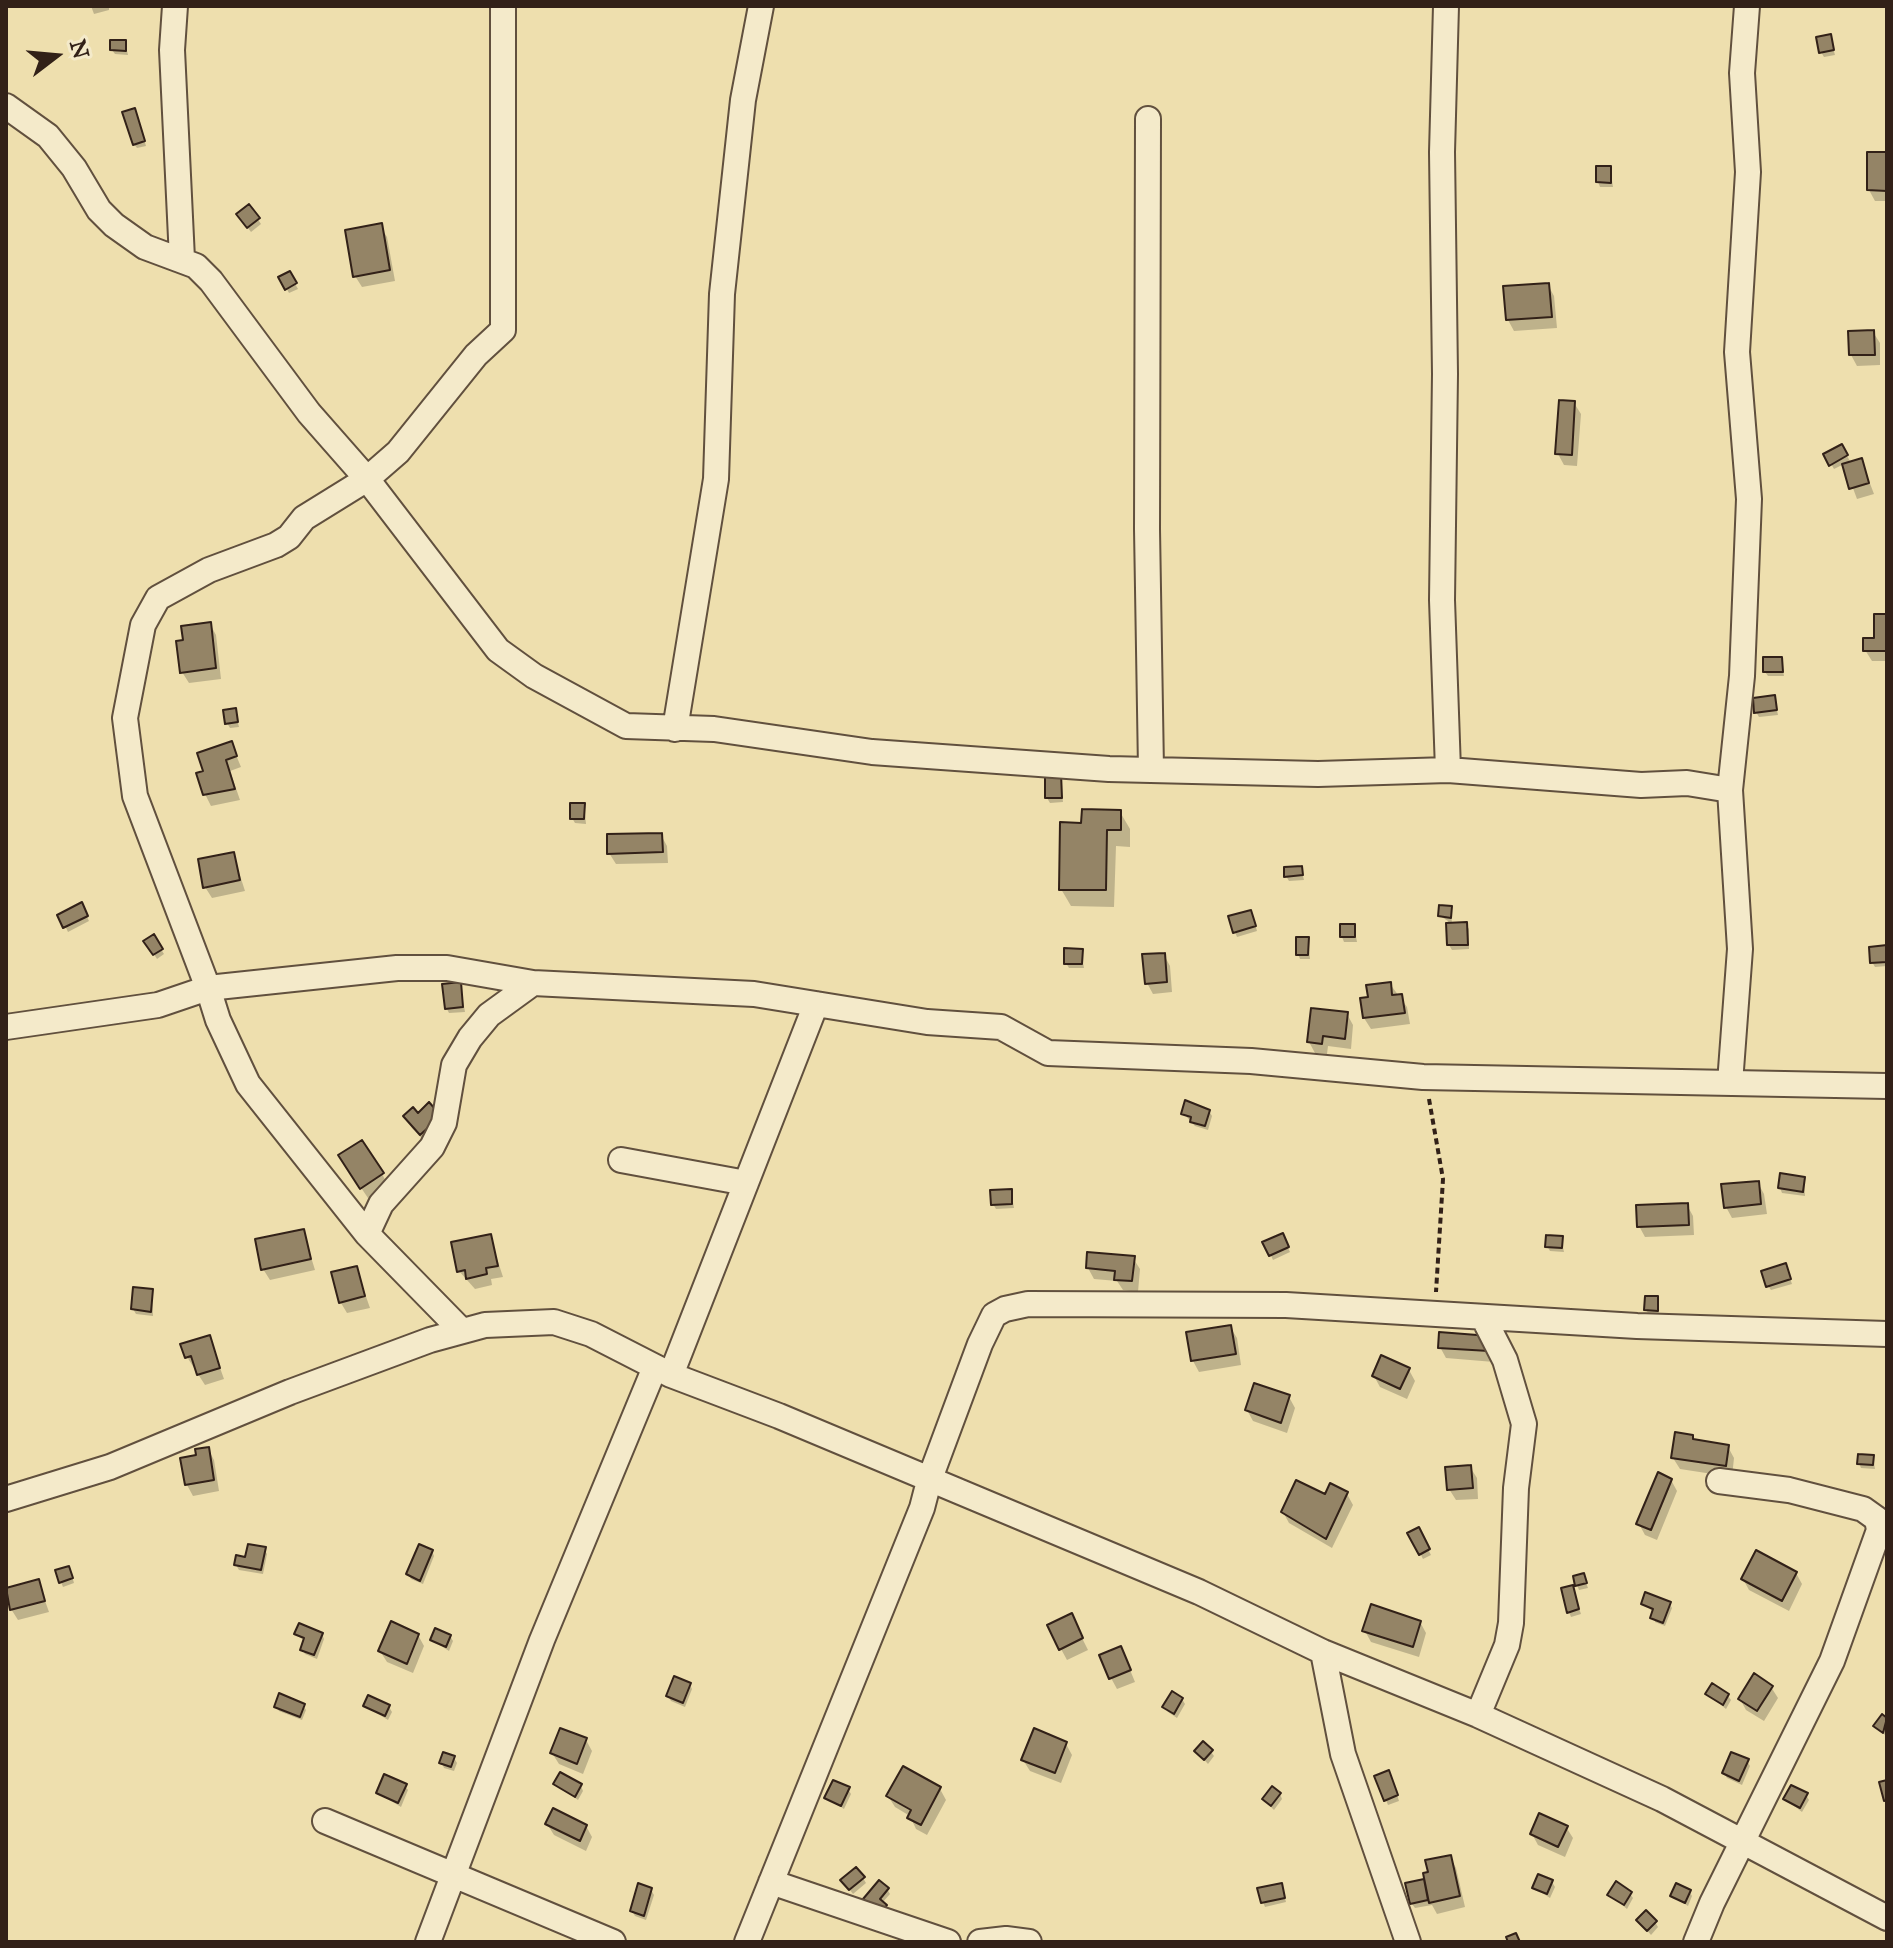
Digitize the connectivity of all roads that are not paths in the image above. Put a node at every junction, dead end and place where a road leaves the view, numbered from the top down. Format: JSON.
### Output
{"nodes":[{"id":1,"x":175,"y":6,"type":"edge"},
{"id":2,"x":503,"y":6,"type":"edge"},
{"id":3,"x":761,"y":6,"type":"edge"},
{"id":4,"x":1446,"y":6,"type":"edge"},
{"id":5,"x":1747,"y":6,"type":"edge"},
{"id":6,"x":6,"y":106,"type":"edge"},
{"id":7,"x":1148,"y":119,"type":"dead end"},
{"id":8,"x":182,"y":259,"type":"junction"},
{"id":9,"x":367,"y":479,"type":"junction"},
{"id":10,"x":675,"y":729,"type":"junction"},
{"id":11,"x":1151,"y":769,"type":"junction"},
{"id":12,"x":1448,"y":770,"type":"junction"},
{"id":13,"x":1730,"y":790,"type":"junction"},
{"id":14,"x":533,"y":983,"type":"junction"},
{"id":15,"x":208,"y":988,"type":"junction"},
{"id":16,"x":816,"y":1004,"type":"junction"},
{"id":17,"x":6,"y":1027,"type":"edge"},
{"id":18,"x":1730,"y":1083,"type":"junction"},
{"id":19,"x":1887,"y":1086,"type":"edge"},
{"id":20,"x":621,"y":1160,"type":"dead end"},
{"id":21,"x":746,"y":1183,"type":"junction"},
{"id":22,"x":367,"y":1234,"type":"junction"},
{"id":23,"x":1483,"y":1317,"type":"junction"},
{"id":24,"x":1527,"y":1320,"type":"junction"},
{"id":25,"x":462,"y":1331,"type":"junction"},
{"id":26,"x":1887,"y":1334,"type":"edge"},
{"id":27,"x":1505,"y":1360,"type":"junction"},
{"id":28,"x":663,"y":1371,"type":"junction"},
{"id":29,"x":929,"y":1481,"type":"junction"},
{"id":30,"x":1719,"y":1481,"type":"dead end"},
{"id":31,"x":6,"y":1499,"type":"edge"},
{"id":32,"x":1880,"y":1554,"type":"edge"},
{"id":33,"x":1323,"y":1652,"type":"junction"},
{"id":34,"x":1478,"y":1715,"type":"junction"},
{"id":35,"x":325,"y":1821,"type":"dead end"},
{"id":36,"x":1744,"y":1842,"type":"junction"},
{"id":37,"x":452,"y":1874,"type":"junction"},
{"id":38,"x":771,"y":1882,"type":"junction"},
{"id":39,"x":1887,"y":1918,"type":"edge"},
{"id":40,"x":1698,"y":1940,"type":"edge"},
{"id":41,"x":428,"y":1942,"type":"edge"},
{"id":42,"x":613,"y":1942,"type":"edge"},
{"id":43,"x":747,"y":1942,"type":"edge"},
{"id":44,"x":948,"y":1942,"type":"edge"},
{"id":45,"x":980,"y":1942,"type":"edge"},
{"id":46,"x":1029,"y":1942,"type":"edge"},
{"id":47,"x":1408,"y":1942,"type":"edge"}],
"edges":[{"from":1,"to":8,"type":"street"},
{"from":2,"to":9,"type":"street"},
{"from":3,"to":10,"type":"street"},
{"from":4,"to":12,"type":"street"},
{"from":5,"to":13,"type":"street"},
{"from":6,"to":8,"type":"street"},
{"from":7,"to":11,"type":"street"},
{"from":8,"to":9,"type":"street"},
{"from":9,"to":10,"type":"street"},
{"from":9,"to":15,"type":"street"},
{"from":10,"to":11,"type":"street"},
{"from":11,"to":12,"type":"street"},
{"from":12,"to":13,"type":"street"},
{"from":13,"to":18,"type":"street"},
{"from":14,"to":15,"type":"street"},
{"from":14,"to":16,"type":"street"},
{"from":14,"to":22,"type":"street"},
{"from":15,"to":17,"type":"street"},
{"from":15,"to":22,"type":"street"},
{"from":16,"to":18,"type":"street"},
{"from":16,"to":21,"type":"street"},
{"from":18,"to":19,"type":"street"},
{"from":20,"to":21,"type":"street"},
{"from":21,"to":28,"type":"street"},
{"from":22,"to":25,"type":"street"},
{"from":23,"to":24,"type":"street"},
{"from":23,"to":27,"type":"street"},
{"from":23,"to":29,"type":"street"},
{"from":24,"to":26,"type":"street"},
{"from":24,"to":27,"type":"street"},
{"from":25,"to":28,"type":"street"},
{"from":25,"to":31,"type":"street"},
{"from":27,"to":34,"type":"street"},
{"from":28,"to":29,"type":"street"},
{"from":28,"to":37,"type":"street"},
{"from":29,"to":33,"type":"street"},
{"from":29,"to":38,"type":"street"},
{"from":30,"to":32,"type":"street"},
{"from":32,"to":36,"type":"street"},
{"from":33,"to":34,"type":"street"},
{"from":33,"to":47,"type":"street"},
{"from":34,"to":36,"type":"street"},
{"from":35,"to":37,"type":"street"},
{"from":36,"to":39,"type":"street"},
{"from":36,"to":40,"type":"street"},
{"from":37,"to":41,"type":"street"},
{"from":37,"to":42,"type":"street"},
{"from":38,"to":43,"type":"street"},
{"from":38,"to":44,"type":"street"},
{"from":45,"to":46,"type":"street"}]}
